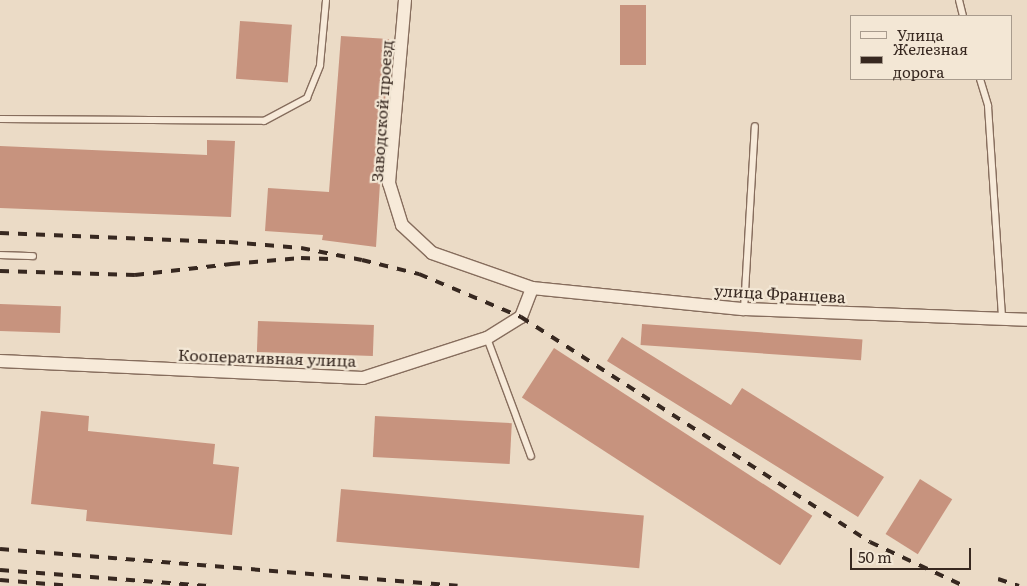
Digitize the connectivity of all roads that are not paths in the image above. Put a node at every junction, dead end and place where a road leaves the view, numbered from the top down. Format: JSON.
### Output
{"nodes":[{"id":1,"x":326,"y":0,"type":"edge"},
{"id":2,"x":405,"y":0,"type":"edge"},
{"id":3,"x":959,"y":0,"type":"edge"},
{"id":4,"x":963,"y":15,"type":"edge"},
{"id":5,"x":980,"y":80,"type":"edge"},
{"id":6,"x":0,"y":119,"type":"edge"},
{"id":7,"x":755,"y":126,"type":"dead end"},
{"id":8,"x":0,"y":255,"type":"edge"},
{"id":9,"x":33,"y":256,"type":"dead end"},
{"id":10,"x":532,"y":288,"type":"junction"},
{"id":11,"x":744,"y":309,"type":"junction"},
{"id":12,"x":1002,"y":319,"type":"junction"},
{"id":13,"x":1027,"y":320,"type":"edge"},
{"id":14,"x":487,"y":338,"type":"junction"},
{"id":15,"x":0,"y":361,"type":"edge"},
{"id":16,"x":530,"y":456,"type":"dead end"}],
"edges":[{"from":1,"to":6,"type":"lane"},
{"from":2,"to":10,"type":"street","name":"Заводской проезд"},
{"from":3,"to":4,"type":"lane"},
{"from":5,"to":12,"type":"lane"},
{"from":7,"to":11,"type":"lane"},
{"from":8,"to":9,"type":"lane"},
{"from":10,"to":11,"type":"street","name":"улица Францева"},
{"from":10,"to":14,"type":"street","name":"Кооперативная улица"},
{"from":11,"to":12,"type":"street","name":"улица Францева"},
{"from":12,"to":13,"type":"street","name":"улица Францева"},
{"from":14,"to":15,"type":"street","name":"Кооперативная улица"},
{"from":14,"to":16,"type":"lane"}]}
